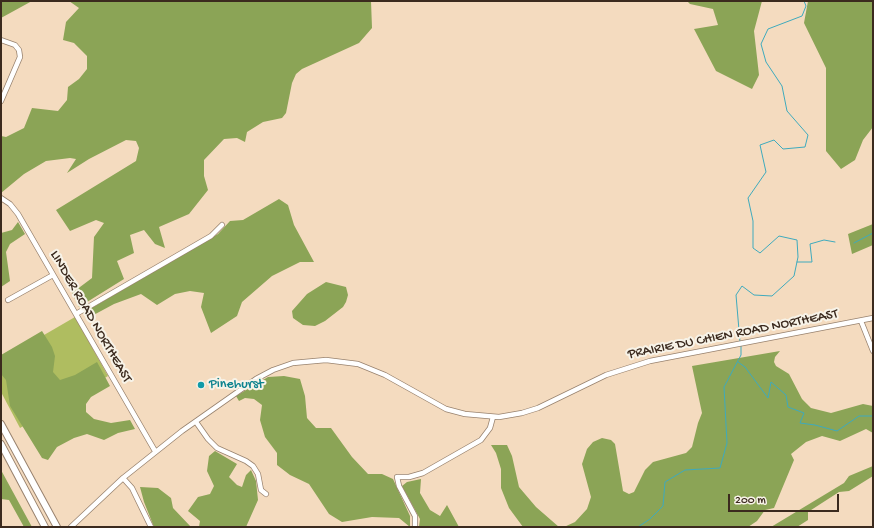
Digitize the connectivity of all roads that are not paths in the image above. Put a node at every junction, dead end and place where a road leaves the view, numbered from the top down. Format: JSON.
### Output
{"nodes":[{"id":1,"x":1,"y":40,"type":"edge"},
{"id":2,"x":1,"y":101,"type":"edge"},
{"id":3,"x":1,"y":198,"type":"edge"},
{"id":4,"x":222,"y":225,"type":"dead end"},
{"id":5,"x":53,"y":275,"type":"junction"},
{"id":6,"x":8,"y":300,"type":"dead end"},
{"id":7,"x":76,"y":314,"type":"junction"},
{"id":8,"x":873,"y":318,"type":"edge"},
{"id":9,"x":861,"y":321,"type":"junction"},
{"id":10,"x":873,"y":351,"type":"edge"},
{"id":11,"x":493,"y":417,"type":"junction"},
{"id":12,"x":196,"y":422,"type":"junction"},
{"id":13,"x":1,"y":424,"type":"edge"},
{"id":14,"x":1,"y":444,"type":"edge"},
{"id":15,"x":155,"y":451,"type":"junction"},
{"id":16,"x":123,"y":478,"type":"junction"},
{"id":17,"x":266,"y":494,"type":"dead end"},
{"id":18,"x":72,"y":526,"type":"edge"},
{"id":19,"x":45,"y":527,"type":"edge"},
{"id":20,"x":57,"y":527,"type":"edge"},
{"id":21,"x":151,"y":527,"type":"edge"},
{"id":22,"x":415,"y":527,"type":"edge"}],
"edges":[{"from":1,"to":2,"type":"street"},
{"from":3,"to":5,"type":"street","name":"LINDER ROAD NORTHEAST"},
{"from":4,"to":7,"type":"street"},
{"from":5,"to":6,"type":"street"},
{"from":5,"to":7,"type":"street","name":"LINDER ROAD NORTHEAST"},
{"from":7,"to":15,"type":"street","name":"LINDER ROAD NORTHEAST"},
{"from":8,"to":9,"type":"street","name":"PRAIRIE DU CHIEN ROAD NORTHEAST"},
{"from":9,"to":10,"type":"street"},
{"from":9,"to":11,"type":"street","name":"PRAIRIE DU CHIEN ROAD NORTHEAST"},
{"from":11,"to":12,"type":"street","name":"PRAIRIE DU CHIEN ROAD NORTHEAST"},
{"from":11,"to":22,"type":"street"},
{"from":12,"to":15,"type":"street","name":"PRAIRIE DU CHIEN ROAD NORTHEAST"},
{"from":12,"to":17,"type":"street"},
{"from":13,"to":20,"type":"highway"},
{"from":14,"to":19,"type":"highway"},
{"from":15,"to":16,"type":"street","name":"PRAIRIE DU CHIEN ROAD NORTHEAST"},
{"from":16,"to":18,"type":"street","name":"PRAIRIE DU CHIEN ROAD NORTHEAST"},
{"from":16,"to":21,"type":"street"}]}
